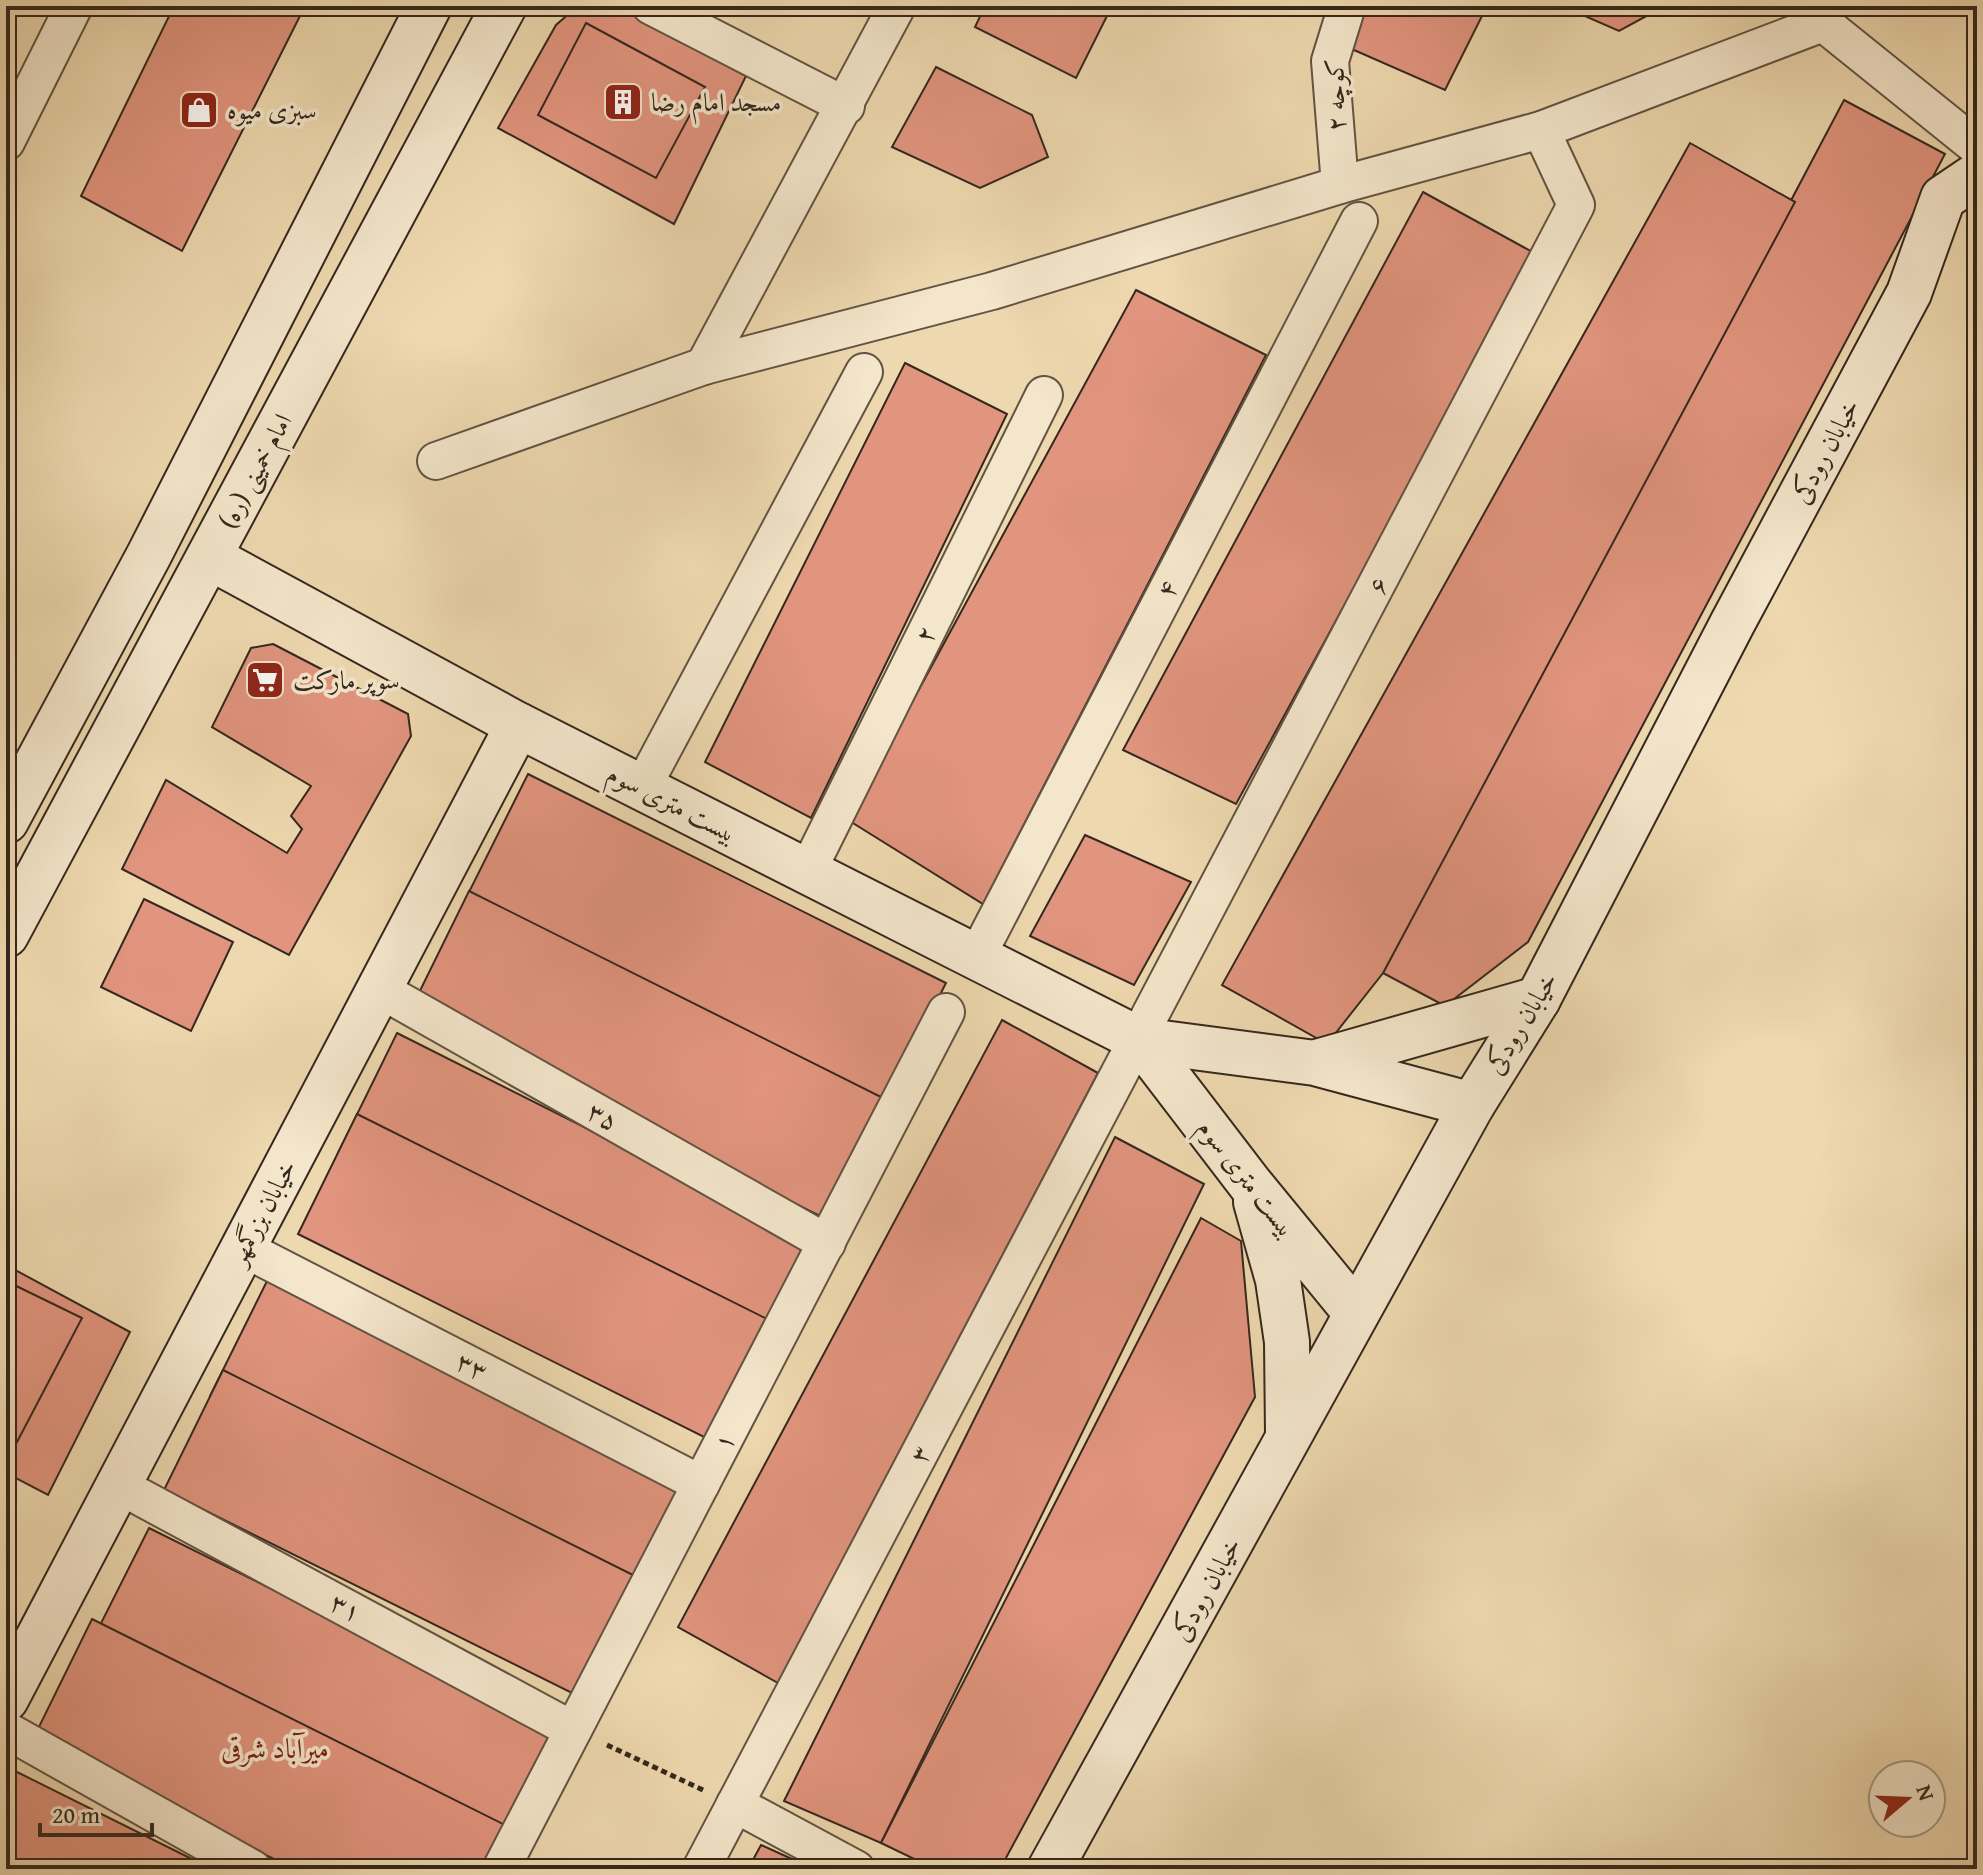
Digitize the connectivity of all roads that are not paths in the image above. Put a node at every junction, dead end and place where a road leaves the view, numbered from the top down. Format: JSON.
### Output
{"nodes":[{"id":1,"x":74,"y":6,"type":"edge"},
{"id":2,"x":429,"y":6,"type":"edge"},
{"id":3,"x":504,"y":6,"type":"edge"},
{"id":4,"x":651,"y":6,"type":"edge"},
{"id":5,"x":897,"y":6,"type":"edge"},
{"id":6,"x":1347,"y":6,"type":"edge"},
{"id":7,"x":1819,"y":15,"type":"edge"},
{"id":8,"x":846,"y":106,"type":"junction"},
{"id":9,"x":1541,"y":130,"type":"junction"},
{"id":10,"x":6,"y":142,"type":"edge"},
{"id":11,"x":1977,"y":147,"type":"edge"},
{"id":12,"x":1977,"y":175,"type":"edge"},
{"id":13,"x":1340,"y":185,"type":"junction"},
{"id":14,"x":1359,"y":221,"type":"dead end"},
{"id":15,"x":704,"y":366,"type":"junction"},
{"id":16,"x":864,"y":372,"type":"dead end"},
{"id":17,"x":1044,"y":395,"type":"dead end"},
{"id":18,"x":436,"y":461,"type":"dead end"},
{"id":19,"x":209,"y":557,"type":"junction"},
{"id":20,"x":518,"y":725,"type":"junction"},
{"id":21,"x":642,"y":788,"type":"junction"},
{"id":22,"x":6,"y":821,"type":"edge"},
{"id":23,"x":807,"y":872,"type":"junction"},
{"id":24,"x":6,"y":935,"type":"edge"},
{"id":25,"x":976,"y":958,"type":"junction"},
{"id":26,"x":379,"y":989,"type":"junction"},
{"id":27,"x":1538,"y":999,"type":"junction"},
{"id":28,"x":946,"y":1012,"type":"dead end"},
{"id":29,"x":1140,"y":1040,"type":"junction"},
{"id":30,"x":1315,"y":1063,"type":"junction"},
{"id":31,"x":1472,"y":1105,"type":"junction"},
{"id":32,"x":1251,"y":1185,"type":"junction"},
{"id":33,"x":827,"y":1243,"type":"junction"},
{"id":34,"x":243,"y":1248,"type":"junction"},
{"id":35,"x":1356,"y":1313,"type":"junction"},
{"id":36,"x":1289,"y":1439,"type":"junction"},
{"id":37,"x":701,"y":1484,"type":"junction"},
{"id":38,"x":118,"y":1485,"type":"junction"},
{"id":39,"x":6,"y":1699,"type":"edge"},
{"id":40,"x":6,"y":1730,"type":"edge"},
{"id":41,"x":573,"y":1730,"type":"junction"},
{"id":42,"x":735,"y":1804,"type":"junction"},
{"id":43,"x":253,"y":1869,"type":"edge"},
{"id":44,"x":501,"y":1869,"type":"edge"},
{"id":45,"x":701,"y":1869,"type":"edge"},
{"id":46,"x":856,"y":1869,"type":"edge"},
{"id":47,"x":1050,"y":1869,"type":"edge"}],
"edges":[{"from":1,"to":10,"type":"street"},
{"from":2,"to":22,"type":"main road"},
{"from":3,"to":19,"type":"main road","name":"امام خمینی (ره)"},
{"from":4,"to":8,"type":"street"},
{"from":5,"to":8,"type":"street"},
{"from":6,"to":13,"type":"street","name":"کوچه ۲"},
{"from":7,"to":9,"type":"street"},
{"from":7,"to":11,"type":"street"},
{"from":8,"to":15,"type":"street"},
{"from":9,"to":13,"type":"street"},
{"from":9,"to":29,"type":"street","name":"۶"},
{"from":12,"to":27,"type":"main road","name":"خیابان رودکی"},
{"from":13,"to":15,"type":"street"},
{"from":14,"to":25,"type":"street","name":"۴"},
{"from":15,"to":18,"type":"street"},
{"from":16,"to":21,"type":"street"},
{"from":17,"to":23,"type":"street","name":"۲"},
{"from":19,"to":20,"type":"main road","name":"بیست متری سوم"},
{"from":19,"to":24,"type":"main road","name":"امام خمینی (ره)"},
{"from":20,"to":21,"type":"main road","name":"بیست متری سوم"},
{"from":20,"to":26,"type":"main road","name":"خیابان بزرگمهر"},
{"from":21,"to":23,"type":"main road","name":"بیست متری سوم"},
{"from":23,"to":25,"type":"main road","name":"بیست متری سوم"},
{"from":25,"to":29,"type":"main road","name":"بیست متری سوم"},
{"from":26,"to":33,"type":"street","name":"۳۵"},
{"from":26,"to":34,"type":"main road","name":"خیابان بزرگمهر"},
{"from":27,"to":30,"type":"main road"},
{"from":27,"to":31,"type":"main road","name":"خیابان رودکی"},
{"from":28,"to":33,"type":"street","name":"۱"},
{"from":29,"to":30,"type":"main road","name":"بیست متری سوم"},
{"from":29,"to":32,"type":"main road","name":"بیست متری سوم"},
{"from":29,"to":42,"type":"street","name":"۳"},
{"from":30,"to":31,"type":"main road","name":"بیست متری سوم"},
{"from":31,"to":35,"type":"main road","name":"خیابان رودکی"},
{"from":32,"to":35,"type":"main road","name":"بیست متری سوم"},
{"from":32,"to":36,"type":"main road"},
{"from":33,"to":37,"type":"street","name":"۱"},
{"from":34,"to":37,"type":"street","name":"۳۳"},
{"from":34,"to":38,"type":"main road","name":"خیابان بزرگمهر"},
{"from":35,"to":36,"type":"main road","name":"خیابان رودکی"},
{"from":36,"to":47,"type":"main road","name":"خیابان رودکی"},
{"from":37,"to":41,"type":"street","name":"۱"},
{"from":38,"to":39,"type":"main road","name":"خیابان بزرگمهر"},
{"from":38,"to":41,"type":"street","name":"۳۱"},
{"from":40,"to":43,"type":"street"},
{"from":41,"to":44,"type":"street","name":"۱"},
{"from":42,"to":45,"type":"street","name":"۳"},
{"from":42,"to":46,"type":"street"}]}
